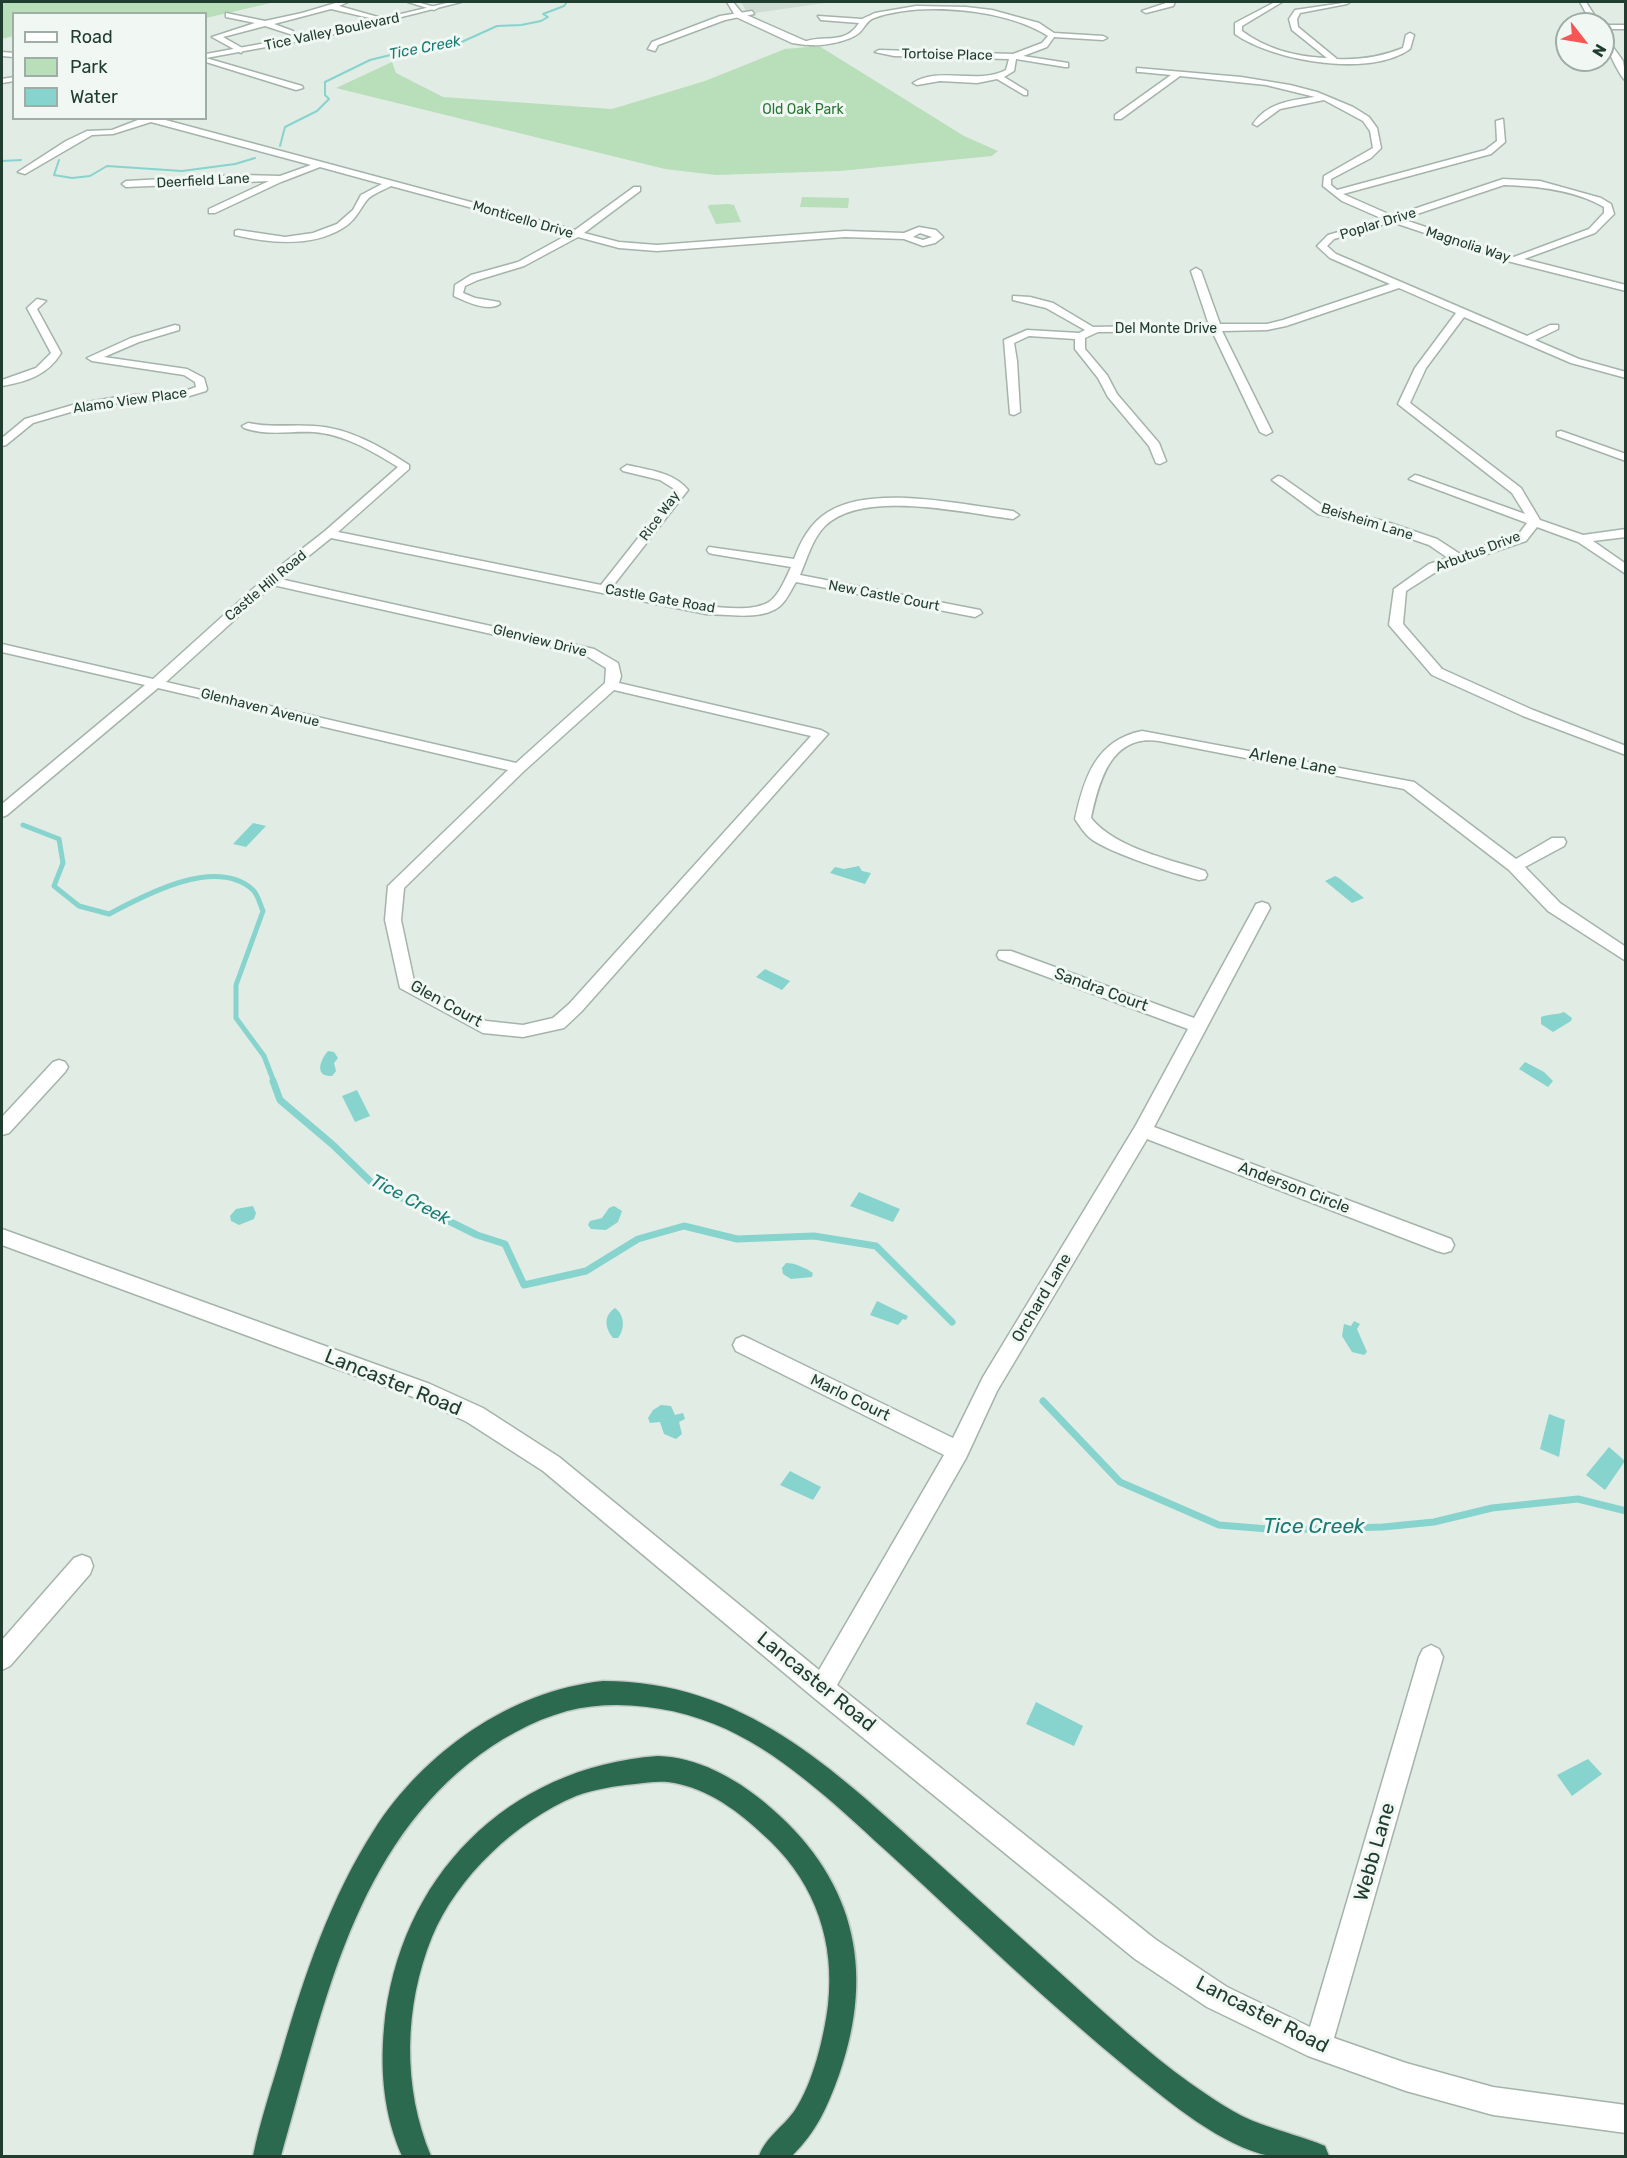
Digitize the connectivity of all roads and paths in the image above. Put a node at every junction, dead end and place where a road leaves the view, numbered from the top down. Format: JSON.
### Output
{"nodes":[{"id":1,"x":345,"y":2,"type":"edge"},
{"id":2,"x":411,"y":2,"type":"edge"},
{"id":3,"x":458,"y":2,"type":"edge"},
{"id":4,"x":730,"y":2,"type":"edge"},
{"id":5,"x":744,"y":2,"type":"edge"},
{"id":6,"x":926,"y":2,"type":"edge"},
{"id":7,"x":981,"y":2,"type":"edge"},
{"id":8,"x":1172,"y":2,"type":"edge"},
{"id":9,"x":1279,"y":2,"type":"edge"},
{"id":10,"x":1347,"y":2,"type":"edge"},
{"id":11,"x":318,"y":4,"type":"dead end"},
{"id":12,"x":331,"y":6,"type":"junction"},
{"id":13,"x":434,"y":8,"type":"junction"},
{"id":14,"x":936,"y":9,"type":"junction"},
{"id":15,"x":975,"y":10,"type":"junction"},
{"id":16,"x":898,"y":11,"type":"junction"},
{"id":17,"x":1146,"y":11,"type":"dead end"},
{"id":18,"x":752,"y":14,"type":"junction"},
{"id":19,"x":228,"y":15,"type":"dead end"},
{"id":20,"x":739,"y":15,"type":"junction"},
{"id":21,"x":374,"y":17,"type":"dead end"},
{"id":22,"x":821,"y":18,"type":"dead end"},
{"id":23,"x":912,"y":20,"type":"dead end"},
{"id":24,"x":862,"y":21,"type":"junction"},
{"id":25,"x":265,"y":23,"type":"junction"},
{"id":26,"x":290,"y":33,"type":"dead end"},
{"id":27,"x":207,"y":34,"type":"edge"},
{"id":28,"x":1052,"y":35,"type":"junction"},
{"id":29,"x":1410,"y":36,"type":"dead end"},
{"id":30,"x":216,"y":37,"type":"junction"},
{"id":31,"x":1103,"y":38,"type":"dead end"},
{"id":32,"x":807,"y":43,"type":"junction"},
{"id":33,"x":240,"y":51,"type":"junction"},
{"id":34,"x":879,"y":52,"type":"dead end"},
{"id":35,"x":3,"y":54,"type":"dead end"},
{"id":36,"x":12,"y":55,"type":"edge"},
{"id":37,"x":1615,"y":55,"type":"edge"},
{"id":38,"x":1015,"y":57,"type":"junction"},
{"id":39,"x":207,"y":58,"type":"edge"},
{"id":40,"x":207,"y":58,"type":"edge"},
{"id":41,"x":1334,"y":60,"type":"junction"},
{"id":42,"x":1065,"y":65,"type":"dead end"},
{"id":43,"x":1140,"y":70,"type":"dead end"},
{"id":44,"x":1177,"y":75,"type":"junction"},
{"id":45,"x":999,"y":77,"type":"junction"},
{"id":46,"x":1625,"y":79,"type":"edge"},
{"id":47,"x":916,"y":83,"type":"dead end"},
{"id":48,"x":299,"y":88,"type":"dead end"},
{"id":49,"x":1024,"y":93,"type":"dead end"},
{"id":50,"x":1326,"y":98,"type":"junction"},
{"id":51,"x":1118,"y":117,"type":"dead end"},
{"id":52,"x":146,"y":120,"type":"edge"},
{"id":53,"x":153,"y":120,"type":"edge"},
{"id":54,"x":1500,"y":121,"type":"dead end"},
{"id":55,"x":1257,"y":124,"type":"dead end"},
{"id":56,"x":318,"y":165,"type":"junction"},
{"id":57,"x":22,"y":172,"type":"dead end"},
{"id":58,"x":281,"y":180,"type":"junction"},
{"id":59,"x":126,"y":184,"type":"dead end"},
{"id":60,"x":388,"y":184,"type":"junction"},
{"id":61,"x":637,"y":189,"type":"dead end"},
{"id":62,"x":1335,"y":193,"type":"junction"},
{"id":63,"x":212,"y":211,"type":"dead end"},
{"id":64,"x":1392,"y":219,"type":"junction"},
{"id":65,"x":238,"y":233,"type":"dead end"},
{"id":66,"x":577,"y":235,"type":"junction"},
{"id":67,"x":907,"y":236,"type":"dead end"},
{"id":68,"x":1514,"y":260,"type":"junction"},
{"id":69,"x":1196,"y":271,"type":"dead end"},
{"id":70,"x":1398,"y":285,"type":"junction"},
{"id":71,"x":1624,"y":285,"type":"edge"},
{"id":72,"x":1017,"y":298,"type":"dead end"},
{"id":73,"x":41,"y":301,"type":"dead end"},
{"id":74,"x":495,"y":304,"type":"dead end"},
{"id":75,"x":1462,"y":313,"type":"junction"},
{"id":76,"x":1554,"y":327,"type":"dead end"},
{"id":77,"x":175,"y":328,"type":"dead end"},
{"id":78,"x":1216,"y":329,"type":"junction"},
{"id":79,"x":1093,"y":331,"type":"junction"},
{"id":80,"x":1080,"y":336,"type":"junction"},
{"id":81,"x":1527,"y":340,"type":"junction"},
{"id":82,"x":1626,"y":375,"type":"edge"},
{"id":83,"x":2,"y":383,"type":"edge"},
{"id":84,"x":1014,"y":412,"type":"dead end"},
{"id":85,"x":248,"y":426,"type":"dead end"},
{"id":86,"x":1266,"y":432,"type":"dead end"},
{"id":87,"x":1561,"y":434,"type":"dead end"},
{"id":88,"x":2,"y":443,"type":"edge"},
{"id":89,"x":1626,"y":458,"type":"edge"},
{"id":90,"x":1160,"y":461,"type":"dead end"},
{"id":91,"x":627,"y":469,"type":"dead end"},
{"id":92,"x":1415,"y":479,"type":"dead end"},
{"id":93,"x":1278,"y":480,"type":"dead end"},
{"id":94,"x":1013,"y":515,"type":"dead end"},
{"id":95,"x":1535,"y":521,"type":"junction"},
{"id":96,"x":1626,"y":533,"type":"edge"},
{"id":97,"x":329,"y":534,"type":"junction"},
{"id":98,"x":1582,"y":539,"type":"junction"},
{"id":99,"x":713,"y":550,"type":"dead end"},
{"id":100,"x":1458,"y":559,"type":"junction"},
{"id":101,"x":798,"y":564,"type":"junction"},
{"id":102,"x":1626,"y":570,"type":"edge"},
{"id":103,"x":793,"y":578,"type":"junction"},
{"id":104,"x":270,"y":581,"type":"junction"},
{"id":105,"x":604,"y":589,"type":"junction"},
{"id":106,"x":975,"y":613,"type":"dead end"},
{"id":107,"x":2,"y":648,"type":"edge"},
{"id":108,"x":156,"y":683,"type":"junction"},
{"id":109,"x":611,"y":685,"type":"junction"},
{"id":110,"x":1626,"y":751,"type":"edge"},
{"id":111,"x":519,"y":768,"type":"junction"},
{"id":112,"x":3,"y":808,"type":"edge"},
{"id":113,"x":1558,"y":842,"type":"dead end"},
{"id":114,"x":1515,"y":866,"type":"junction"},
{"id":115,"x":1199,"y":874,"type":"dead end"},
{"id":116,"x":1262,"y":908,"type":"dead end"},
{"id":117,"x":1005,"y":955,"type":"dead end"},
{"id":118,"x":1626,"y":955,"type":"edge"},
{"id":119,"x":1198,"y":1026,"type":"junction"},
{"id":120,"x":58,"y":1067,"type":"dead end"},
{"id":121,"x":2,"y":1128,"type":"edge"},
{"id":122,"x":1143,"y":1131,"type":"junction"},
{"id":123,"x":2,"y":1237,"type":"edge"},
{"id":124,"x":1444,"y":1245,"type":"dead end"},
{"id":125,"x":743,"y":1345,"type":"dead end"},
{"id":126,"x":958,"y":1451,"type":"junction"},
{"id":127,"x":82,"y":1566,"type":"dead end"},
{"id":128,"x":2,"y":1658,"type":"edge"},
{"id":129,"x":1431,"y":1658,"type":"dead end"},
{"id":130,"x":822,"y":1688,"type":"junction"},
{"id":131,"x":1318,"y":2046,"type":"junction"},
{"id":132,"x":1626,"y":2119,"type":"edge"},
{"id":133,"x":267,"y":2157,"type":"edge"},
{"id":134,"x":416,"y":2157,"type":"edge"},
{"id":135,"x":772,"y":2157,"type":"edge"},
{"id":136,"x":1315,"y":2157,"type":"edge"}],
"edges":[{"from":1,"to":12,"type":"street"},
{"from":2,"to":13,"type":"street"},
{"from":3,"to":13,"type":"street","name":"Tice Valley Boulevard"},
{"from":4,"to":20,"type":"street"},
{"from":5,"to":18,"type":"street"},
{"from":6,"to":14,"type":"street"},
{"from":7,"to":15,"type":"street"},
{"from":8,"to":17,"type":"street"},
{"from":9,"to":41,"type":"street"},
{"from":10,"to":41,"type":"street"},
{"from":11,"to":12,"type":"street"},
{"from":12,"to":21,"type":"street"},
{"from":12,"to":25,"type":"street"},
{"from":13,"to":33,"type":"street","name":"Tice Valley Boulevard"},
{"from":14,"to":15,"type":"street"},
{"from":14,"to":16,"type":"street"},
{"from":15,"to":28,"type":"street"},
{"from":16,"to":23,"type":"street"},
{"from":16,"to":24,"type":"street"},
{"from":18,"to":20,"type":"street"},
{"from":18,"to":32,"type":"street"},
{"from":19,"to":25,"type":"street"},
{"from":20,"to":20,"type":"street"},
{"from":20,"to":32,"type":"street"},
{"from":22,"to":24,"type":"street"},
{"from":24,"to":32,"type":"street"},
{"from":25,"to":26,"type":"street"},
{"from":25,"to":30,"type":"street"},
{"from":27,"to":30,"type":"street"},
{"from":28,"to":31,"type":"street"},
{"from":28,"to":38,"type":"street"},
{"from":29,"to":41,"type":"street"},
{"from":30,"to":33,"type":"street"},
{"from":33,"to":39,"type":"street","name":"Tice Valley Boulevard"},
{"from":34,"to":38,"type":"street","name":"Tortoise Place"},
{"from":35,"to":36,"type":"street"},
{"from":37,"to":46,"type":"street"},
{"from":38,"to":42,"type":"street","name":"Tortoise Place"},
{"from":38,"to":45,"type":"street"},
{"from":40,"to":48,"type":"street"},
{"from":43,"to":44,"type":"street"},
{"from":44,"to":50,"type":"street"},
{"from":44,"to":51,"type":"street"},
{"from":45,"to":47,"type":"street"},
{"from":45,"to":49,"type":"street"},
{"from":50,"to":55,"type":"street"},
{"from":50,"to":62,"type":"street"},
{"from":52,"to":57,"type":"street"},
{"from":53,"to":56,"type":"street","name":"Monticello Drive"},
{"from":54,"to":62,"type":"street"},
{"from":56,"to":58,"type":"street","name":"Deerfield Lane"},
{"from":56,"to":60,"type":"street","name":"Monticello Drive"},
{"from":58,"to":59,"type":"street","name":"Deerfield Lane"},
{"from":58,"to":63,"type":"street","name":"Deerfield Lane"},
{"from":60,"to":65,"type":"street"},
{"from":60,"to":66,"type":"street","name":"Monticello Drive"},
{"from":61,"to":66,"type":"street"},
{"from":62,"to":64,"type":"street","name":"Magnolia Way"},
{"from":64,"to":68,"type":"street","name":"Magnolia Way"},
{"from":64,"to":68,"type":"street","name":"Poplar Drive"},
{"from":64,"to":70,"type":"street","name":"Poplar Drive"},
{"from":66,"to":67,"type":"street","name":"Monticello Drive"},
{"from":66,"to":74,"type":"street"},
{"from":68,"to":71,"type":"street","name":"Magnolia Way"},
{"from":69,"to":78,"type":"street"},
{"from":70,"to":75,"type":"street","name":"Poplar Drive"},
{"from":70,"to":78,"type":"street","name":"Del Monte Drive"},
{"from":72,"to":79,"type":"street"},
{"from":73,"to":83,"type":"street"},
{"from":75,"to":81,"type":"street","name":"Poplar Drive"},
{"from":75,"to":95,"type":"street","name":"Arbutus Drive"},
{"from":76,"to":81,"type":"street"},
{"from":77,"to":88,"type":"street","name":"Alamo View Place"},
{"from":78,"to":79,"type":"street","name":"Del Monte Drive"},
{"from":78,"to":86,"type":"street"},
{"from":79,"to":80,"type":"street","name":"Del Monte Drive"},
{"from":80,"to":84,"type":"street"},
{"from":80,"to":90,"type":"street"},
{"from":81,"to":82,"type":"street","name":"Poplar Drive"},
{"from":85,"to":97,"type":"street","name":"Castle Hill Road"},
{"from":87,"to":89,"type":"street"},
{"from":91,"to":105,"type":"street","name":"Rice Way"},
{"from":92,"to":95,"type":"street"},
{"from":93,"to":100,"type":"street","name":"Beisheim Lane"},
{"from":94,"to":101,"type":"street","name":"Castle Gate Road"},
{"from":95,"to":98,"type":"street"},
{"from":95,"to":100,"type":"street","name":"Arbutus Drive"},
{"from":96,"to":98,"type":"street"},
{"from":97,"to":104,"type":"street","name":"Castle Hill Road"},
{"from":97,"to":105,"type":"street","name":"Castle Gate Road"},
{"from":98,"to":102,"type":"street"},
{"from":99,"to":101,"type":"street"},
{"from":100,"to":110,"type":"street","name":"Arbutus Drive"},
{"from":101,"to":103,"type":"street","name":"Castle Gate Road"},
{"from":103,"to":105,"type":"street","name":"Castle Gate Road"},
{"from":103,"to":106,"type":"street","name":"New Castle Court"},
{"from":104,"to":108,"type":"street","name":"Castle Hill Road"},
{"from":104,"to":109,"type":"street","name":"Glenview Drive"},
{"from":107,"to":108,"type":"street","name":"Glenhaven Avenue"},
{"from":108,"to":111,"type":"street","name":"Glenhaven Avenue"},
{"from":108,"to":112,"type":"street","name":"Castle Hill Road"},
{"from":109,"to":111,"type":"street","name":"Glen Court"},
{"from":109,"to":111,"type":"street","name":"Glen Court"},
{"from":113,"to":114,"type":"street"},
{"from":114,"to":115,"type":"street","name":"Arlene Lane"},
{"from":114,"to":118,"type":"street","name":"Arlene Lane"},
{"from":116,"to":119,"type":"street","name":"Orchard Lane"},
{"from":117,"to":119,"type":"street","name":"Sandra Court"},
{"from":119,"to":122,"type":"street","name":"Orchard Lane"},
{"from":120,"to":121,"type":"street"},
{"from":122,"to":124,"type":"street","name":"Anderson Circle"},
{"from":122,"to":126,"type":"street","name":"Orchard Lane"},
{"from":123,"to":130,"type":"street","name":"Lancaster Road"},
{"from":125,"to":126,"type":"street","name":"Marlo Court"},
{"from":126,"to":130,"type":"street","name":"Orchard Lane"},
{"from":127,"to":128,"type":"street"},
{"from":129,"to":131,"type":"street","name":"Webb Lane"},
{"from":130,"to":131,"type":"street","name":"Lancaster Road"},
{"from":131,"to":132,"type":"street","name":"Lancaster Road"},
{"from":133,"to":136,"type":"highway"},
{"from":134,"to":135,"type":"highway"}]}
